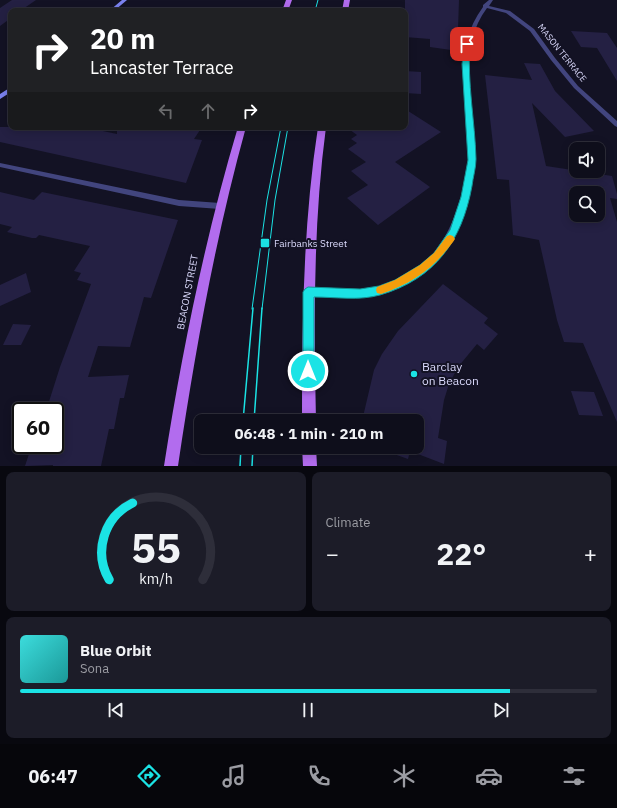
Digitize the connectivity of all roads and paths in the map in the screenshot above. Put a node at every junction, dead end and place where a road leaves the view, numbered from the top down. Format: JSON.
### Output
{"nodes":[{"id":1,"x":125,"y":0,"type":"edge"},
{"id":2,"x":488,"y":3,"type":"edge"},
{"id":3,"x":115,"y":8,"type":"edge"},
{"id":4,"x":617,"y":125,"type":"edge"},
{"id":5,"x":241,"y":130,"type":"edge"},
{"id":6,"x":322,"y":130,"type":"edge"},
{"id":7,"x":0,"y":165,"type":"edge"},
{"id":8,"x":220,"y":206,"type":"junction"},
{"id":9,"x":308,"y":292,"type":"junction"},
{"id":10,"x":309,"y":414,"type":"edge"},
{"id":11,"x":310,"y":454,"type":"edge"},
{"id":12,"x":171,"y":466,"type":"edge"},
{"id":13,"x":310,"y":466,"type":"edge"}],
"edges":[{"from":1,"to":3,"type":"main road"},
{"from":2,"to":4,"type":"street","name":"MASON TERRACE"},
{"from":2,"to":9,"type":"street"},
{"from":5,"to":8,"type":"main road","name":"BEACON STREET"},
{"from":6,"to":9,"type":"main road"},
{"from":7,"to":8,"type":"street"},
{"from":8,"to":12,"type":"main road","name":"BEACON STREET"},
{"from":9,"to":10,"type":"main road"},
{"from":11,"to":13,"type":"main road"}]}
